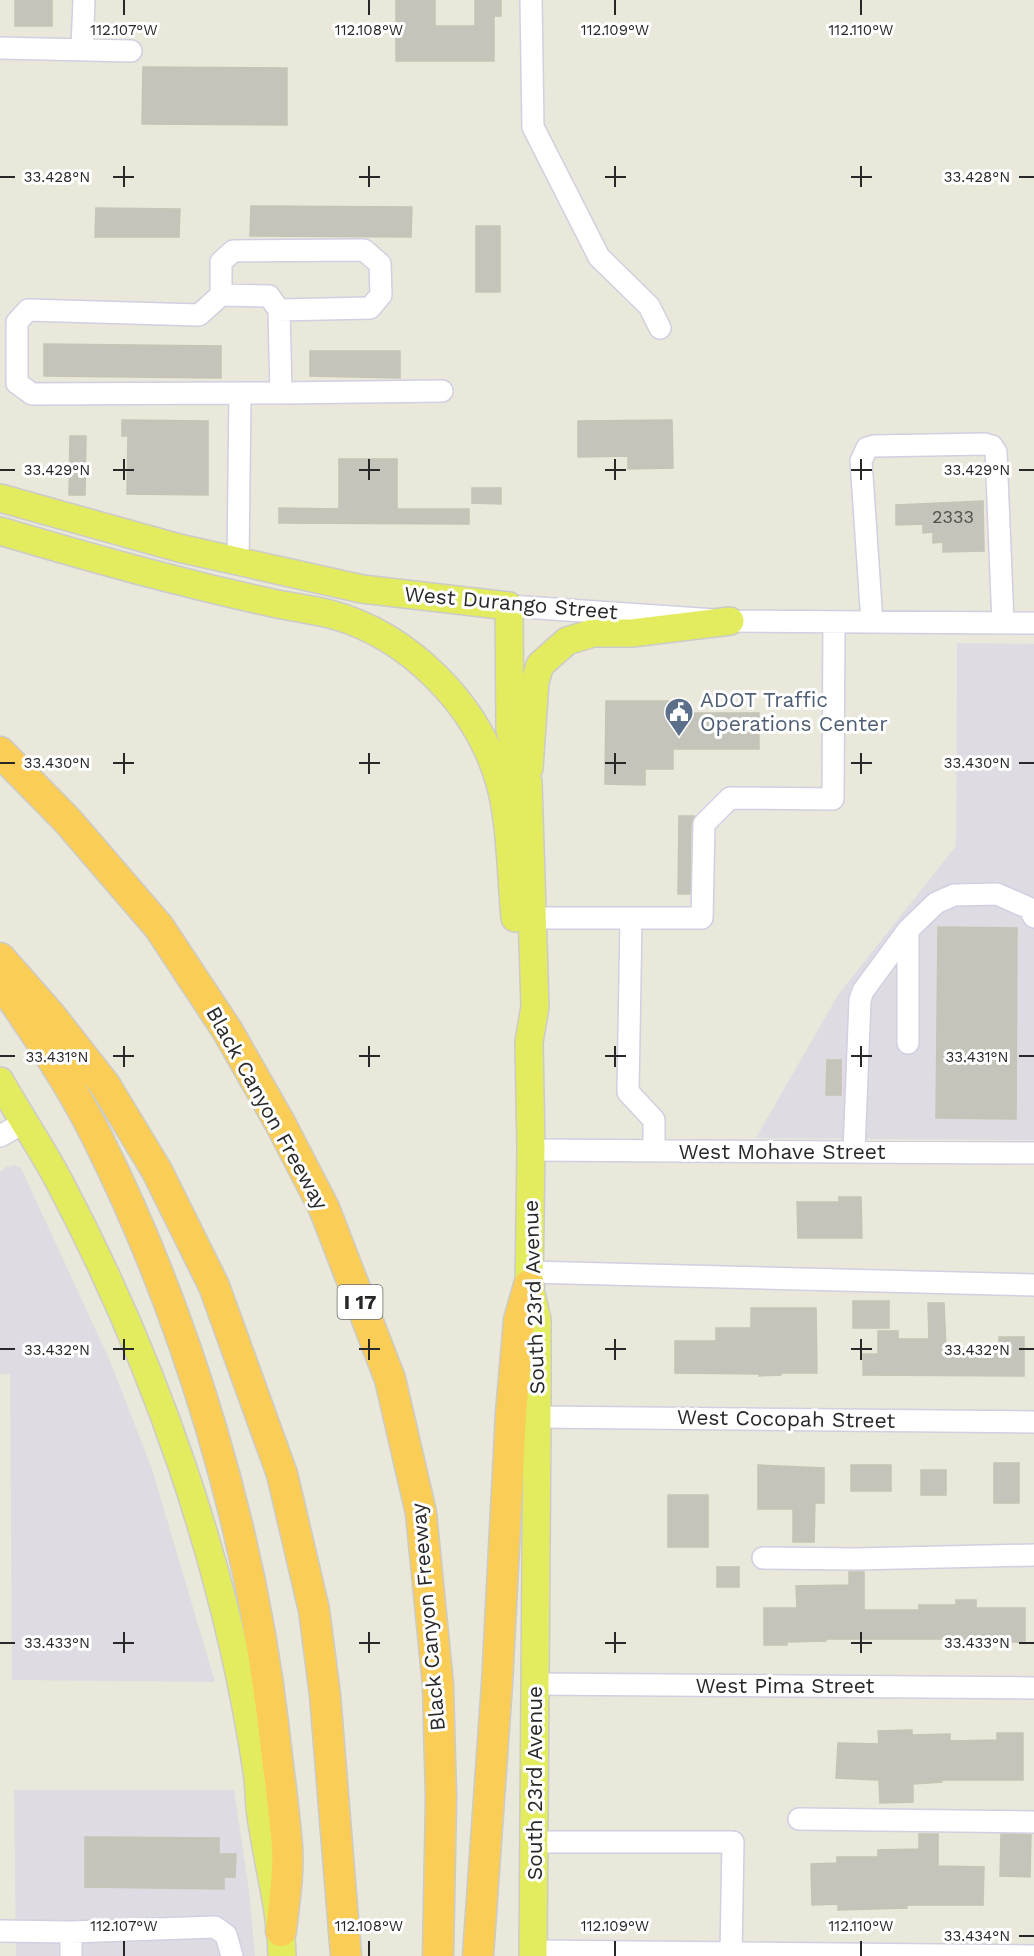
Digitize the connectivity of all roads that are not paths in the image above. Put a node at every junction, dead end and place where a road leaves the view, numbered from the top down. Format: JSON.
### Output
{"nodes":[{"id":1,"x":84,"y":0,"type":"edge"},
{"id":2,"x":531,"y":0,"type":"edge"},
{"id":3,"x":0,"y":48,"type":"edge"},
{"id":4,"x":82,"y":50,"type":"junction"},
{"id":5,"x":131,"y":51,"type":"dead end"},
{"id":6,"x":221,"y":296,"type":"junction"},
{"id":7,"x":279,"y":310,"type":"junction"},
{"id":8,"x":660,"y":328,"type":"dead end"},
{"id":9,"x":442,"y":391,"type":"dead end"},
{"id":10,"x":240,"y":393,"type":"junction"},
{"id":11,"x":281,"y":393,"type":"junction"},
{"id":12,"x":0,"y":483,"type":"edge"},
{"id":13,"x":0,"y":498,"type":"edge"},
{"id":14,"x":64,"y":514,"type":"junction"},
{"id":15,"x":0,"y":531,"type":"edge"},
{"id":16,"x":238,"y":561,"type":"junction"},
{"id":17,"x":509,"y":606,"type":"junction"},
{"id":18,"x":730,"y":621,"type":"junction"},
{"id":19,"x":834,"y":622,"type":"junction"},
{"id":20,"x":872,"y":622,"type":"junction"},
{"id":21,"x":1003,"y":623,"type":"junction"},
{"id":22,"x":1034,"y":623,"type":"edge"},
{"id":23,"x":0,"y":752,"type":"edge"},
{"id":24,"x":528,"y":782,"type":"junction"},
{"id":25,"x":1034,"y":917,"type":"edge"},
{"id":26,"x":532,"y":918,"type":"junction"},
{"id":27,"x":631,"y":918,"type":"junction"},
{"id":28,"x":908,"y":930,"type":"junction"},
{"id":29,"x":0,"y":958,"type":"edge"},
{"id":30,"x":0,"y":980,"type":"edge"},
{"id":31,"x":529,"y":1042,"type":"junction"},
{"id":32,"x":908,"y":1043,"type":"dead end"},
{"id":33,"x":0,"y":1081,"type":"edge"},
{"id":34,"x":23,"y":1123,"type":"junction"},
{"id":35,"x":0,"y":1136,"type":"edge"},
{"id":36,"x":531,"y":1150,"type":"junction"},
{"id":37,"x":654,"y":1151,"type":"junction"},
{"id":38,"x":854,"y":1152,"type":"junction"},
{"id":39,"x":1034,"y":1154,"type":"edge"},
{"id":40,"x":529,"y":1279,"type":"junction"},
{"id":41,"x":1034,"y":1285,"type":"edge"},
{"id":42,"x":537,"y":1417,"type":"junction"},
{"id":43,"x":1034,"y":1422,"type":"edge"},
{"id":44,"x":1034,"y":1556,"type":"edge"},
{"id":45,"x":763,"y":1558,"type":"dead end"},
{"id":46,"x":535,"y":1684,"type":"junction"},
{"id":47,"x":1034,"y":1688,"type":"edge"},
{"id":48,"x":799,"y":1820,"type":"dead end"},
{"id":49,"x":1034,"y":1822,"type":"edge"},
{"id":50,"x":535,"y":1842,"type":"junction"},
{"id":51,"x":0,"y":1931,"type":"edge"},
{"id":52,"x":71,"y":1932,"type":"junction"},
{"id":53,"x":281,"y":1943,"type":"edge"},
{"id":54,"x":731,"y":1953,"type":"junction"},
{"id":55,"x":533,"y":1954,"type":"edge"},
{"id":56,"x":72,"y":1956,"type":"edge"},
{"id":57,"x":232,"y":1956,"type":"edge"},
{"id":58,"x":346,"y":1956,"type":"edge"},
{"id":59,"x":438,"y":1956,"type":"edge"},
{"id":60,"x":478,"y":1956,"type":"edge"},
{"id":61,"x":1034,"y":1956,"type":"edge"}],
"edges":[{"from":1,"to":4,"type":"street"},
{"from":2,"to":8,"type":"street"},
{"from":3,"to":4,"type":"street"},
{"from":4,"to":5,"type":"street"},
{"from":6,"to":7,"type":"street"},
{"from":6,"to":7,"type":"street"},
{"from":6,"to":10,"type":"street"},
{"from":7,"to":11,"type":"street"},
{"from":9,"to":11,"type":"street"},
{"from":10,"to":11,"type":"street"},
{"from":10,"to":16,"type":"street"},
{"from":12,"to":14,"type":"street"},
{"from":13,"to":14,"type":"main road","name":"West Durango Street"},
{"from":14,"to":16,"type":"main road","name":"West Durango Street"},
{"from":15,"to":31,"type":"main road"},
{"from":16,"to":17,"type":"main road","name":"West Durango Street"},
{"from":17,"to":18,"type":"street","name":"West Durango Street"},
{"from":17,"to":24,"type":"main road","name":"South 23rd Avenue"},
{"from":18,"to":19,"type":"street","name":"West Durango Street"},
{"from":18,"to":24,"type":"main road"},
{"from":19,"to":20,"type":"street","name":"West Durango Street"},
{"from":19,"to":27,"type":"street"},
{"from":20,"to":21,"type":"street","name":"West Durango Street"},
{"from":20,"to":21,"type":"street"},
{"from":21,"to":22,"type":"street","name":"West Durango Street"},
{"from":23,"to":59,"type":"highway","name":"Black Canyon Freeway","number":"I 17"},
{"from":24,"to":26,"type":"main road","name":"South 23rd Avenue"},
{"from":25,"to":28,"type":"street"},
{"from":26,"to":27,"type":"street"},
{"from":26,"to":31,"type":"main road","name":"South 23rd Avenue"},
{"from":27,"to":37,"type":"street"},
{"from":28,"to":32,"type":"street"},
{"from":28,"to":38,"type":"street"},
{"from":29,"to":58,"type":"highway"},
{"from":30,"to":53,"type":"highway"},
{"from":31,"to":36,"type":"main road","name":"South 23rd Avenue"},
{"from":33,"to":34,"type":"main road"},
{"from":34,"to":35,"type":"street"},
{"from":34,"to":53,"type":"main road"},
{"from":36,"to":37,"type":"street","name":"West Mohave Street"},
{"from":36,"to":40,"type":"main road","name":"South 23rd Avenue"},
{"from":37,"to":38,"type":"street","name":"West Mohave Street"},
{"from":38,"to":39,"type":"street","name":"West Mohave Street"},
{"from":40,"to":41,"type":"street"},
{"from":40,"to":42,"type":"main road","name":"South 23rd Avenue"},
{"from":40,"to":60,"type":"highway"},
{"from":42,"to":43,"type":"street","name":"West Cocopah Street"},
{"from":42,"to":46,"type":"main road","name":"South 23rd Avenue"},
{"from":44,"to":45,"type":"street"},
{"from":46,"to":47,"type":"street","name":"West Pima Street"},
{"from":46,"to":50,"type":"main road","name":"South 23rd Avenue"},
{"from":48,"to":49,"type":"street"},
{"from":50,"to":54,"type":"street"},
{"from":50,"to":55,"type":"main road","name":"South 23rd Avenue"},
{"from":51,"to":52,"type":"street"},
{"from":52,"to":56,"type":"street"},
{"from":52,"to":57,"type":"street"},
{"from":54,"to":55,"type":"street"},
{"from":54,"to":61,"type":"street"}]}
